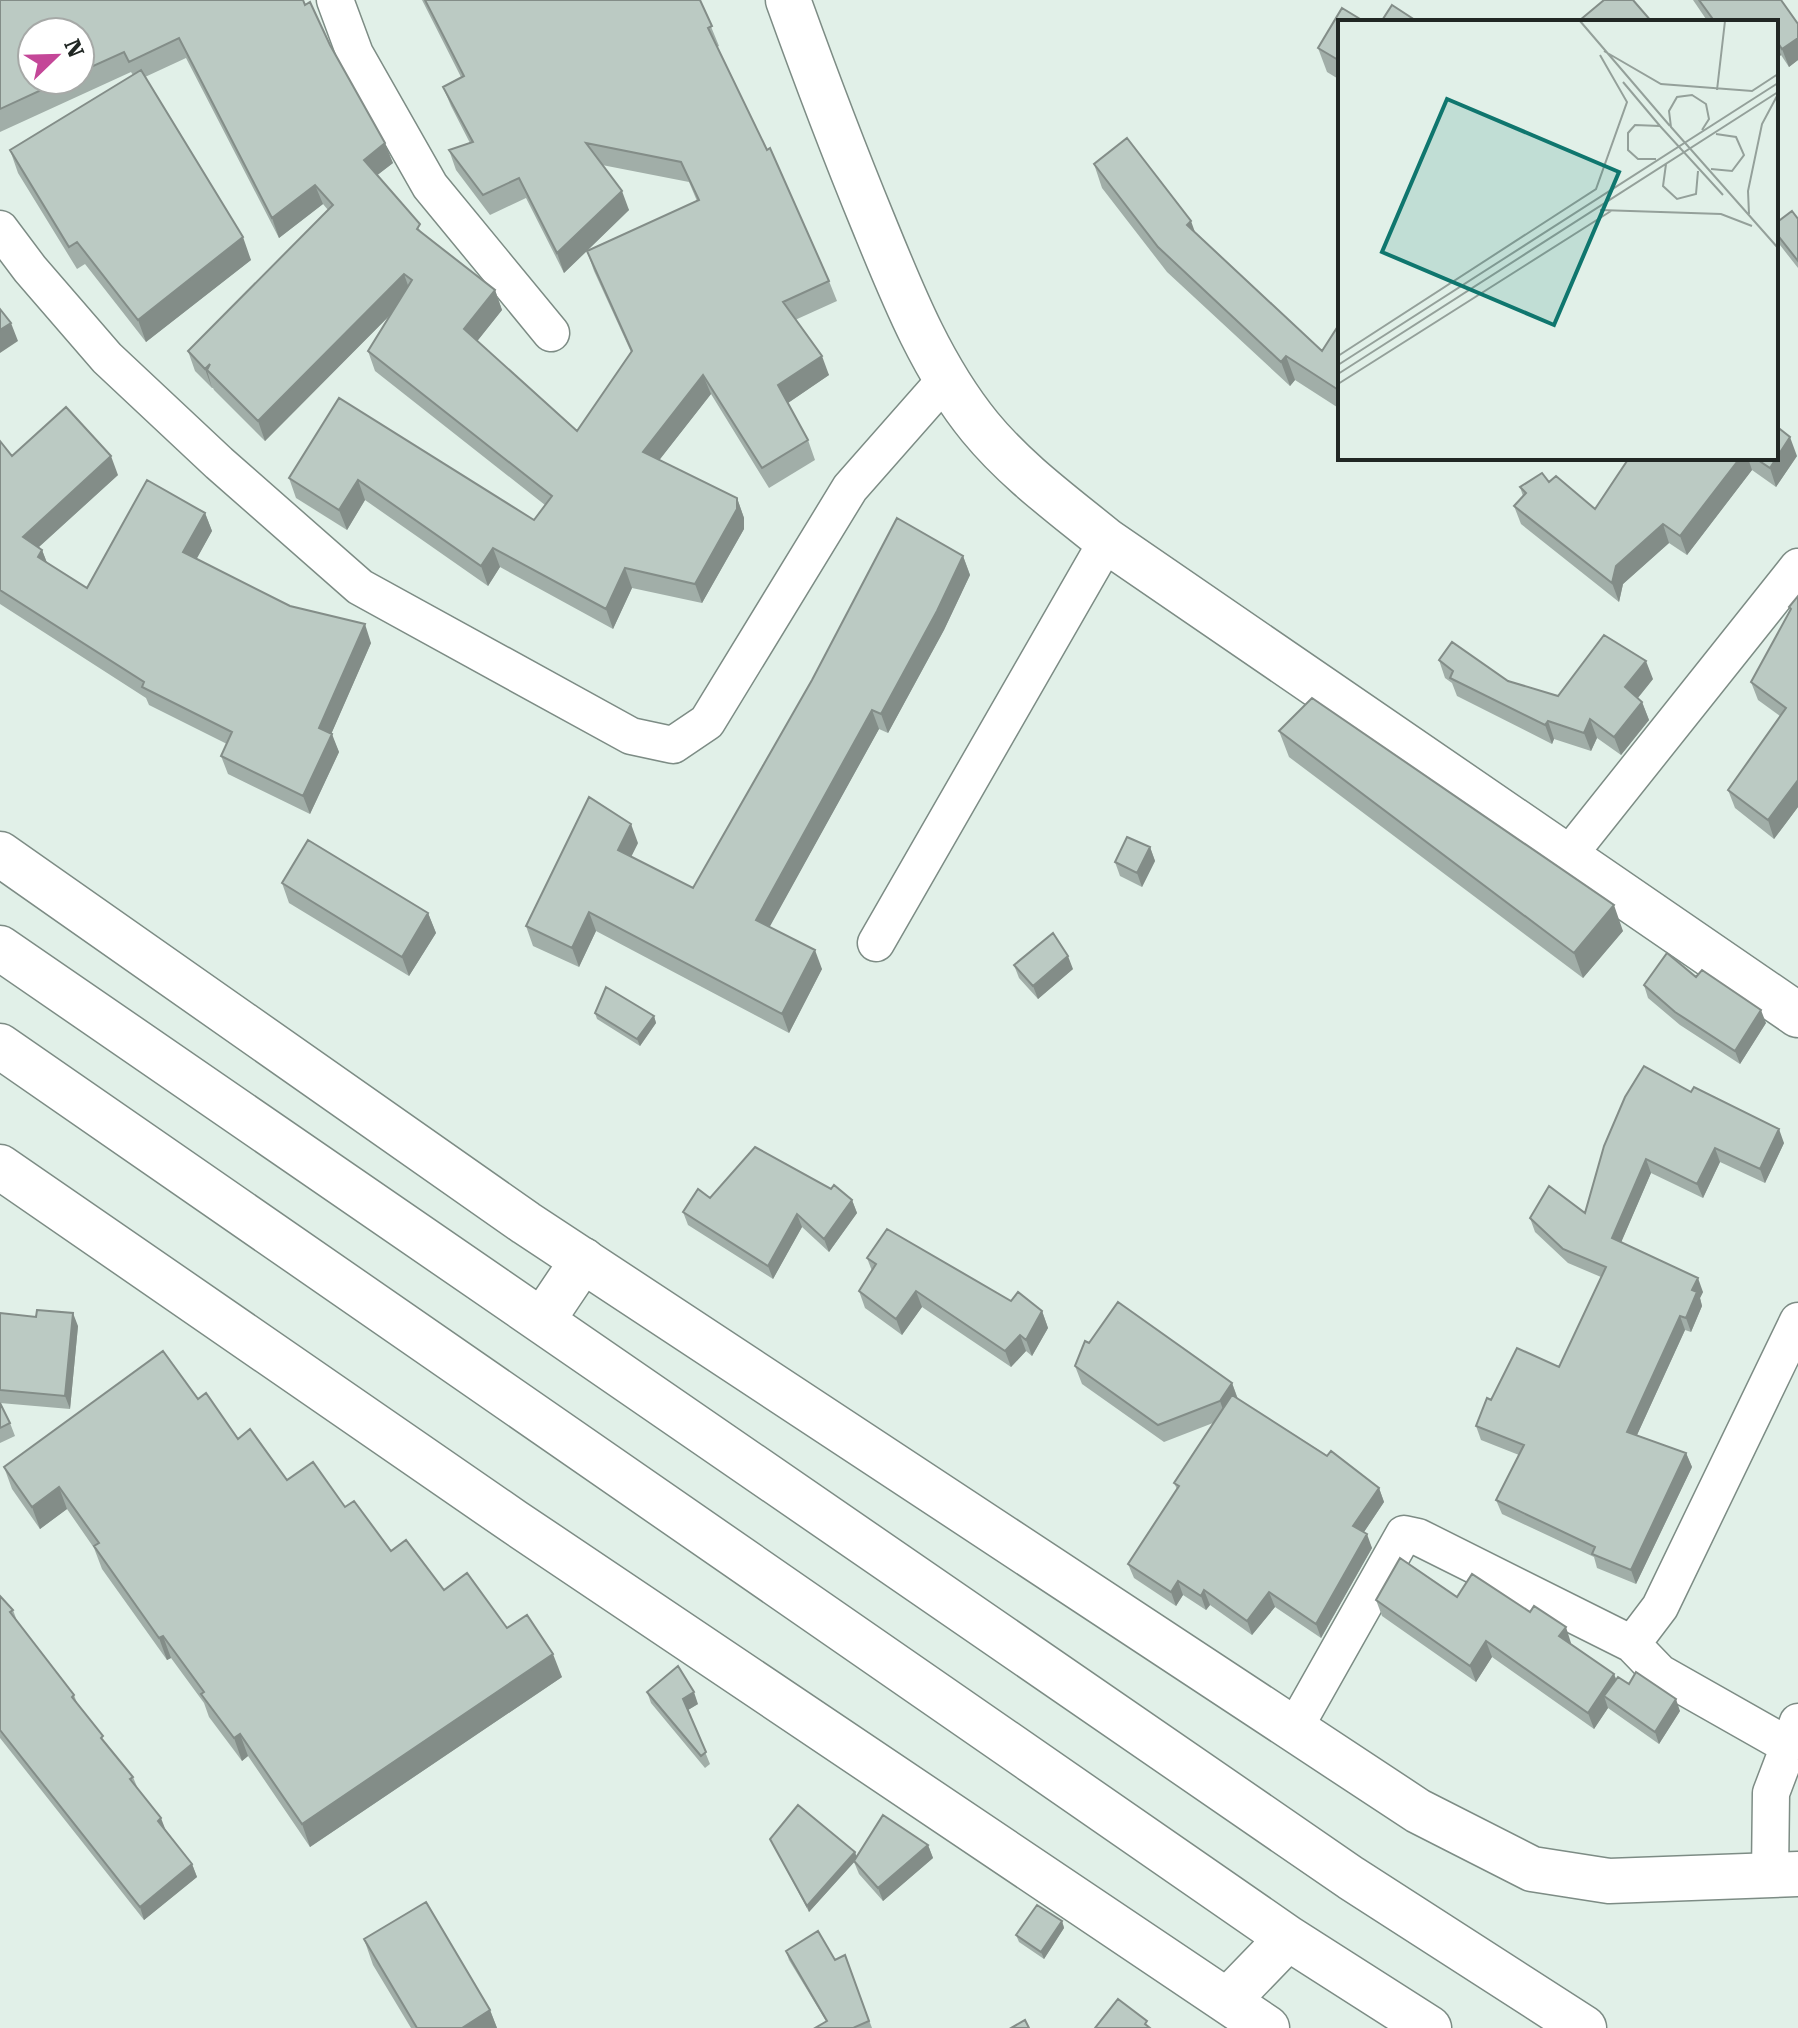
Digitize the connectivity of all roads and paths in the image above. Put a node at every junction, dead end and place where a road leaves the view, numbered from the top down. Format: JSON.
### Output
{"nodes":[{"id":1,"x":335,"y":0,"type":"edge"},
{"id":2,"x":788,"y":0,"type":"edge"},
{"id":3,"x":0,"y":229,"type":"edge"},
{"id":4,"x":551,"y":333,"type":"dead end"},
{"id":5,"x":946,"y":379,"type":"junction"},
{"id":6,"x":1107,"y":541,"type":"junction"},
{"id":7,"x":1798,"y":567,"type":"edge"},
{"id":8,"x":0,"y":854,"type":"edge"},
{"id":9,"x":1567,"y":857,"type":"junction"},
{"id":10,"x":876,"y":943,"type":"dead end"},
{"id":11,"x":0,"y":948,"type":"edge"},
{"id":12,"x":1798,"y":1015,"type":"edge"},
{"id":13,"x":0,"y":1046,"type":"edge"},
{"id":14,"x":0,"y":1167,"type":"edge"},
{"id":15,"x":583,"y":1260,"type":"junction"},
{"id":16,"x":542,"y":1321,"type":"junction"},
{"id":17,"x":1798,"y":1321,"type":"edge"},
{"id":18,"x":1632,"y":1644,"type":"junction"},
{"id":19,"x":1294,"y":1729,"type":"junction"},
{"id":20,"x":1793,"y":1734,"type":"edge"},
{"id":21,"x":1784,"y":1874,"type":"edge"},
{"id":22,"x":1295,"y":1943,"type":"junction"},
{"id":23,"x":1228,"y":2000,"type":"junction"},
{"id":24,"x":1267,"y":2028,"type":"edge"},
{"id":25,"x":1372,"y":2028,"type":"edge"},
{"id":26,"x":1429,"y":2028,"type":"edge"},
{"id":27,"x":1584,"y":2028,"type":"edge"}],
"edges":[{"from":1,"to":4,"type":"street"},
{"from":2,"to":5,"type":"main road"},
{"from":3,"to":5,"type":"street"},
{"from":5,"to":6,"type":"main road"},
{"from":6,"to":9,"type":"main road"},
{"from":6,"to":10,"type":"street"},
{"from":7,"to":9,"type":"street"},
{"from":8,"to":15,"type":"main road"},
{"from":9,"to":12,"type":"main road"},
{"from":11,"to":16,"type":"main road"},
{"from":13,"to":22,"type":"main road"},
{"from":14,"to":23,"type":"main road"},
{"from":15,"to":16,"type":"main road"},
{"from":15,"to":19,"type":"main road"},
{"from":16,"to":27,"type":"main road"},
{"from":17,"to":18,"type":"street"},
{"from":18,"to":19,"type":"street"},
{"from":18,"to":20,"type":"street"},
{"from":19,"to":21,"type":"main road"},
{"from":20,"to":21,"type":"street"},
{"from":22,"to":23,"type":"main road"},
{"from":22,"to":25,"type":"main road"},
{"from":22,"to":26,"type":"main road"},
{"from":23,"to":24,"type":"main road"}]}
